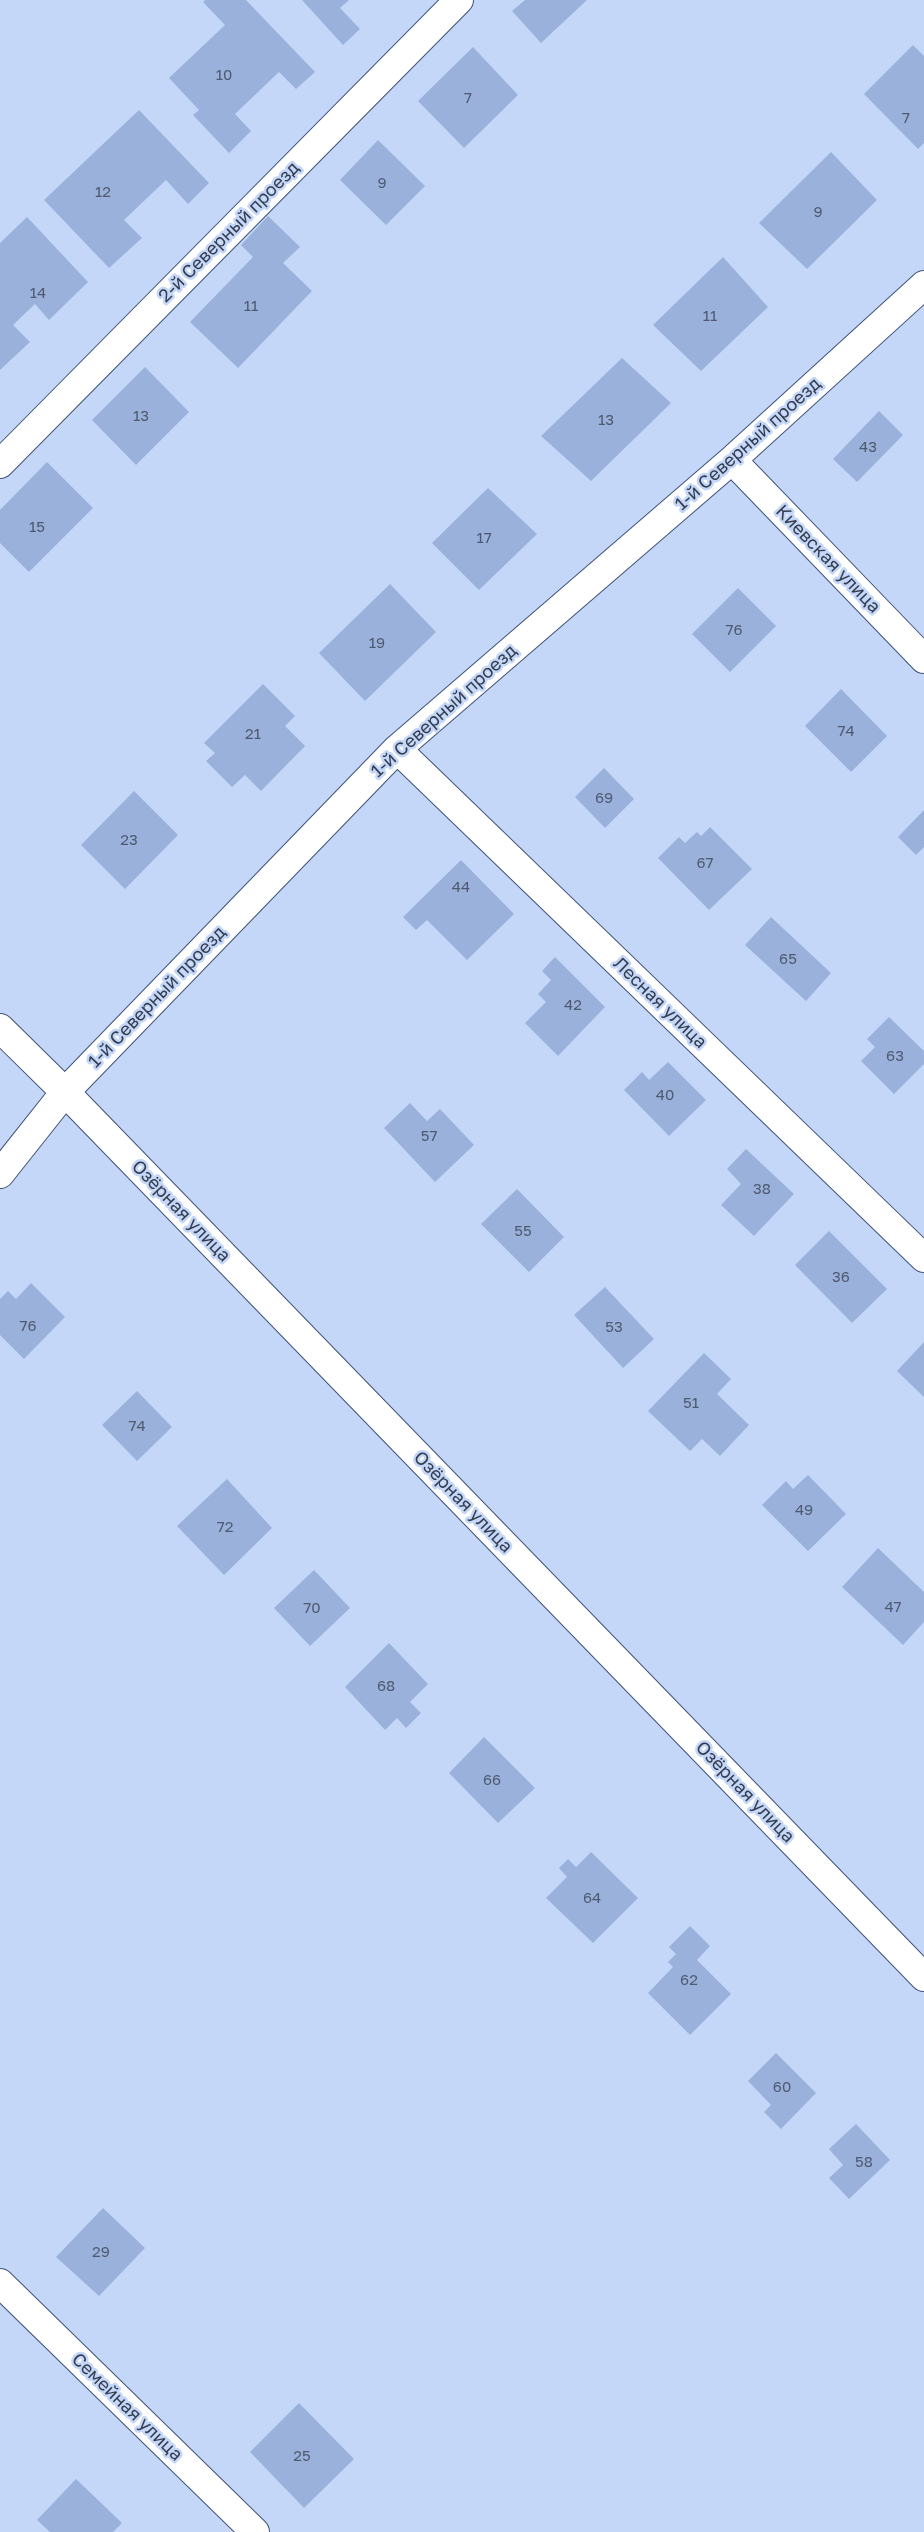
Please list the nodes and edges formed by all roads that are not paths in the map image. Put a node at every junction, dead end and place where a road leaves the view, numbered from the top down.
1 (458, 0) edge
2 (924, 285) edge
3 (732, 460) junction
4 (0, 464) edge
5 (924, 659) edge
6 (397, 748) junction
7 (0, 1028) edge
8 (65, 1092) junction
9 (0, 1174) edge
10 (924, 1258) edge
11 (924, 1977) edge
12 (0, 2283) edge
13 (255, 2532) edge

1 - 4 street, 2-й Северный проезд
2 - 3 street, 1-й Северный проезд
3 - 5 street, Киевская улица
3 - 6 street, 1-й Северный проезд
6 - 8 street, 1-й Северный проезд
6 - 10 street, Лесная улица
7 - 8 street, Озёрная улица
8 - 9 street, 1-й Северный проезд
8 - 11 street, Озёрная улица
12 - 13 street, Семейная улица

